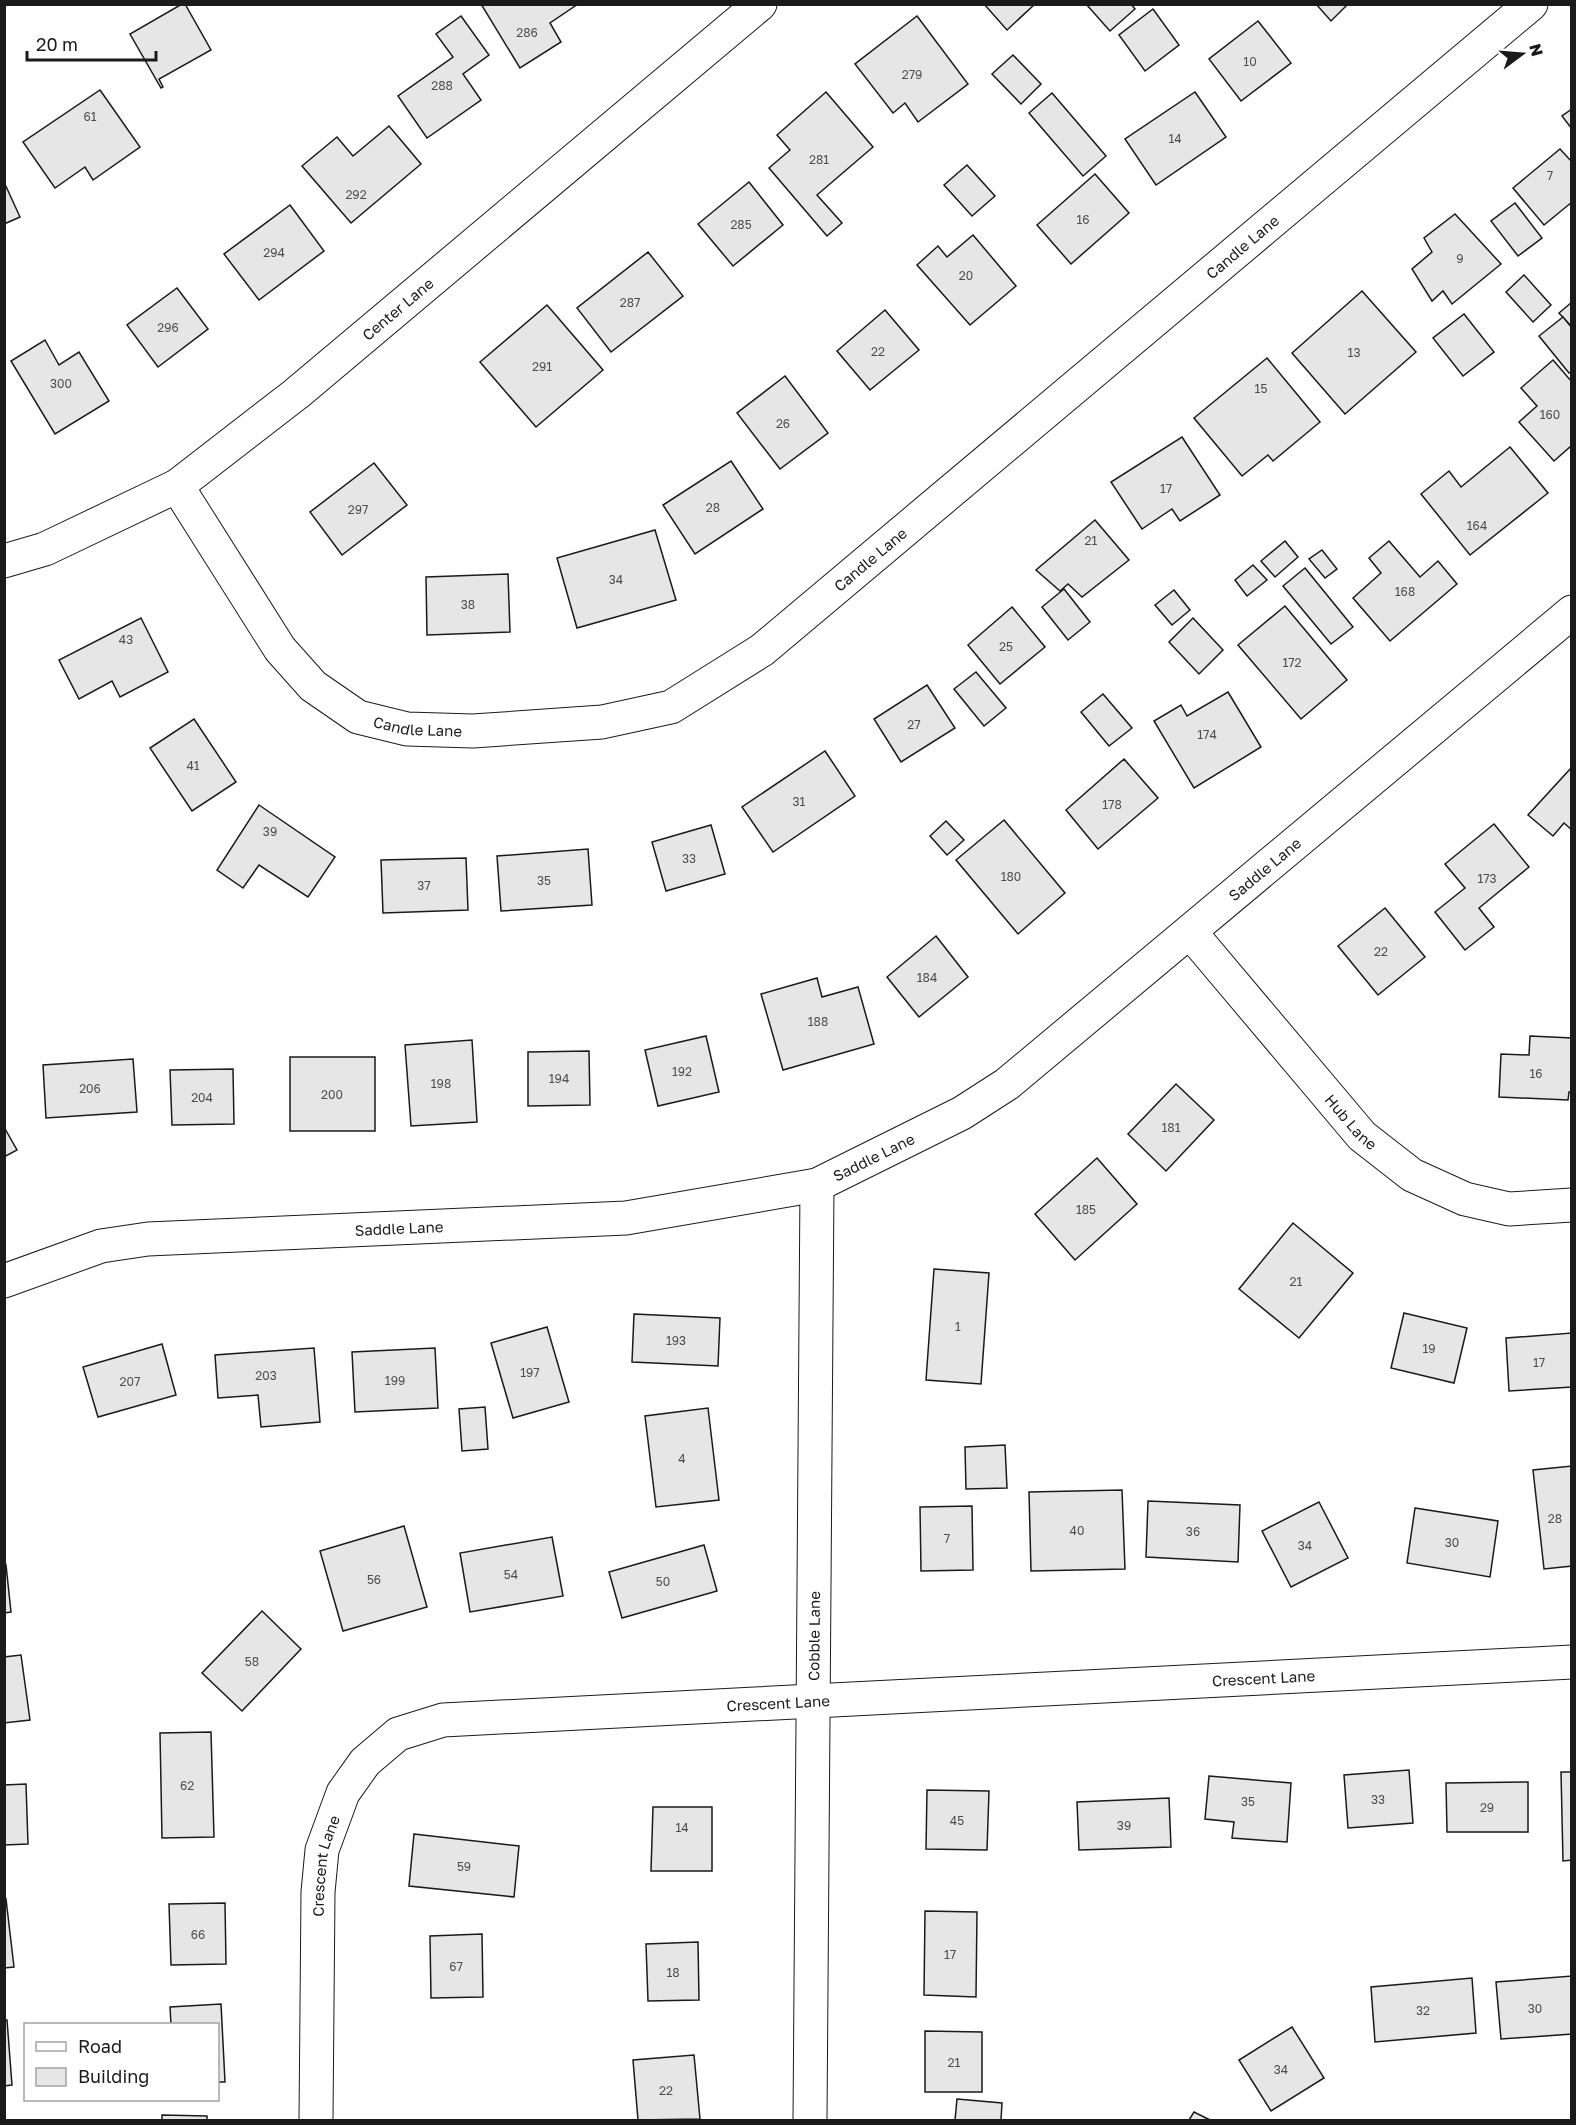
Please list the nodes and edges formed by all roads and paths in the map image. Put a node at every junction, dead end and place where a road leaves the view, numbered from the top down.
1 (760, 4) edge
2 (1531, 4) edge
3 (177, 486) junction
4 (4, 561) edge
5 (1572, 612) edge
6 (1190, 932) junction
7 (817, 1185) junction
8 (1572, 1205) edge
9 (4, 1281) edge
10 (1572, 1662) edge
11 (814, 1700) junction
12 (316, 2121) edge
13 (810, 2121) edge

1 - 3 street, Center Lane
2 - 3 street, Candle Lane
3 - 4 street, Center Lane
5 - 6 street, Saddle Lane
6 - 7 street, Saddle Lane
6 - 8 street, Hub Lane
7 - 9 street, Saddle Lane
7 - 11 street, Cobble Lane
10 - 11 street, Crescent Lane
11 - 12 street, Crescent Lane
11 - 13 street, Cobble Lane

